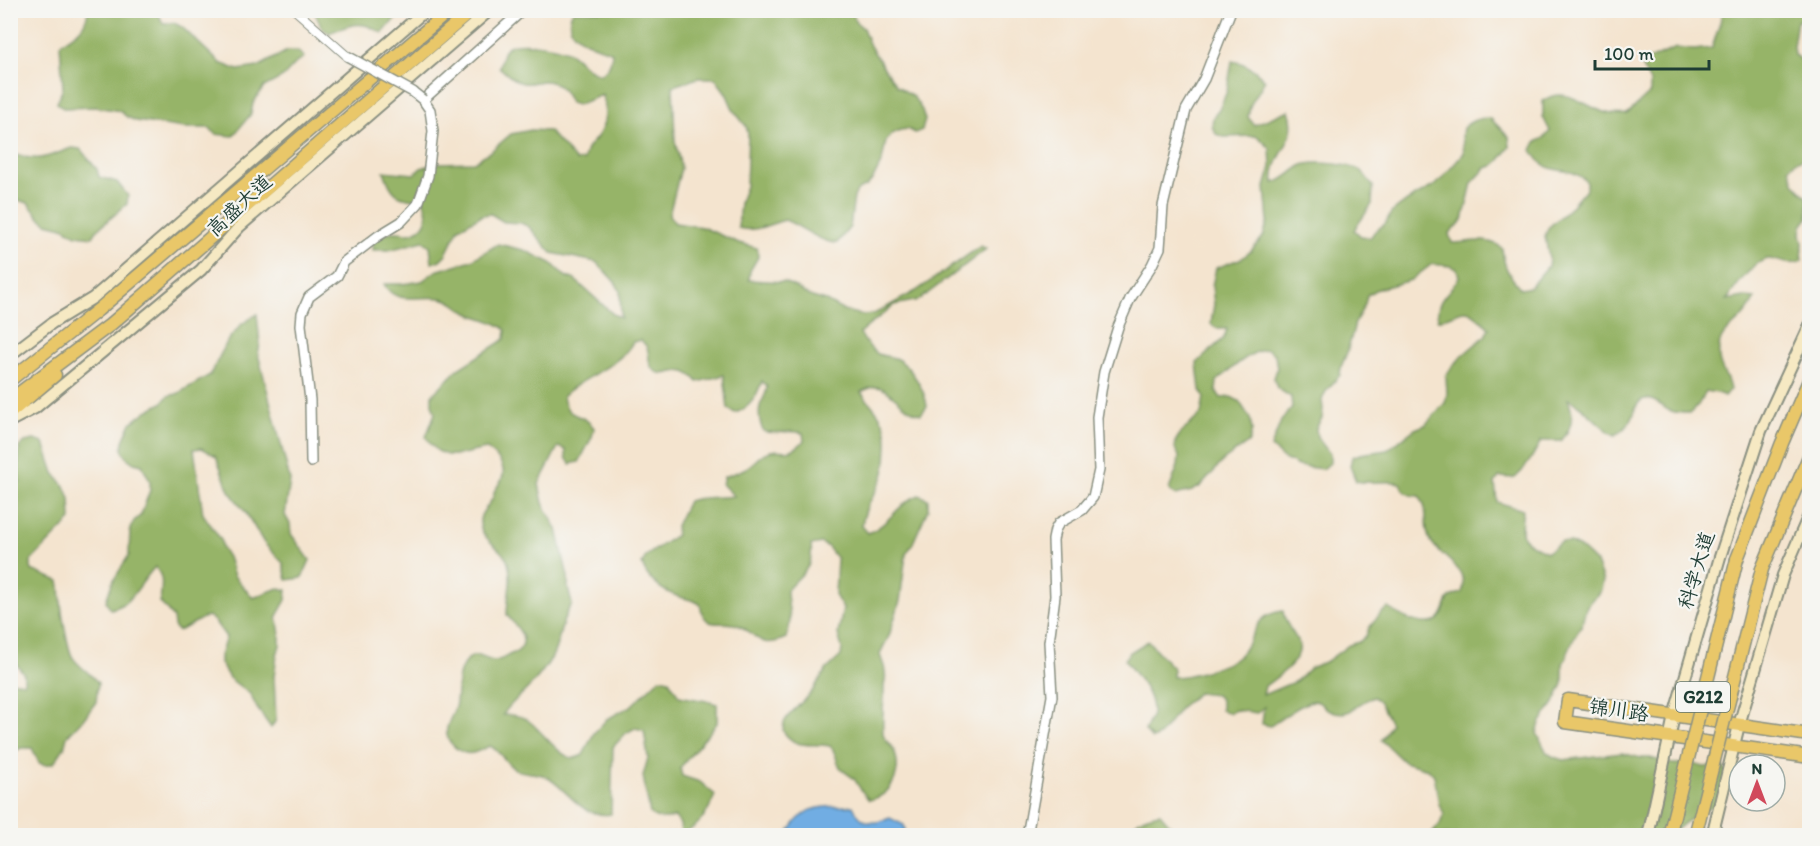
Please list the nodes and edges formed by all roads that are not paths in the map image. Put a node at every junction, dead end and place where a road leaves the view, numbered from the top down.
1 (295, 10) edge
2 (426, 10) edge
3 (450, 10) edge
4 (472, 10) edge
5 (490, 10) edge
6 (523, 10) edge
7 (1231, 10) edge
8 (347, 56) joint
9 (423, 100) junction
10 (98, 310) junction
11 (110, 325) junction
12 (1809, 325) edge
13 (10, 354) edge
14 (10, 369) edge
15 (1809, 378) edge
16 (10, 380) edge
17 (10, 400) edge
18 (10, 413) edge
19 (10, 421) edge
20 (1809, 455) edge
21 (311, 462) dead end
22 (1809, 513) edge
23 (1674, 716) junction
24 (1739, 725) junction
25 (1809, 735) edge
26 (1670, 737) junction
27 (1734, 746) junction
28 (1809, 757) edge
29 (1027, 836) edge
30 (1648, 836) edge
31 (1670, 836) edge
32 (1695, 836) edge
33 (1712, 836) edge

1 - 8 street
2 - 13 main road, 高盛大道
3 - 10 main road, 高盛大道
4 - 11 main road, 高盛大道
5 - 19 main road, 高盛大道
6 - 9 street
7 - 29 street
8 - 9 street, bridge
9 - 21 street
10 - 14 main road
10 - 16 main road, 高盛大道
11 - 17 main road, 高盛大道
11 - 18 main road
12 - 23 main road, 科学大道
15 - 31 main road, 科学大道 / G212, bridge
20 - 32 main road, G212, bridge
22 - 24 main road
23 - 24 main road, 锦川路
23 - 26 main road, 科学大道
23 - 26 main road, 锦川路
24 - 25 main road, 锦川路
24 - 27 main road
26 - 27 main road, 锦川路
26 - 30 main road, 科学大道
27 - 28 main road, 锦川路
27 - 33 main road

